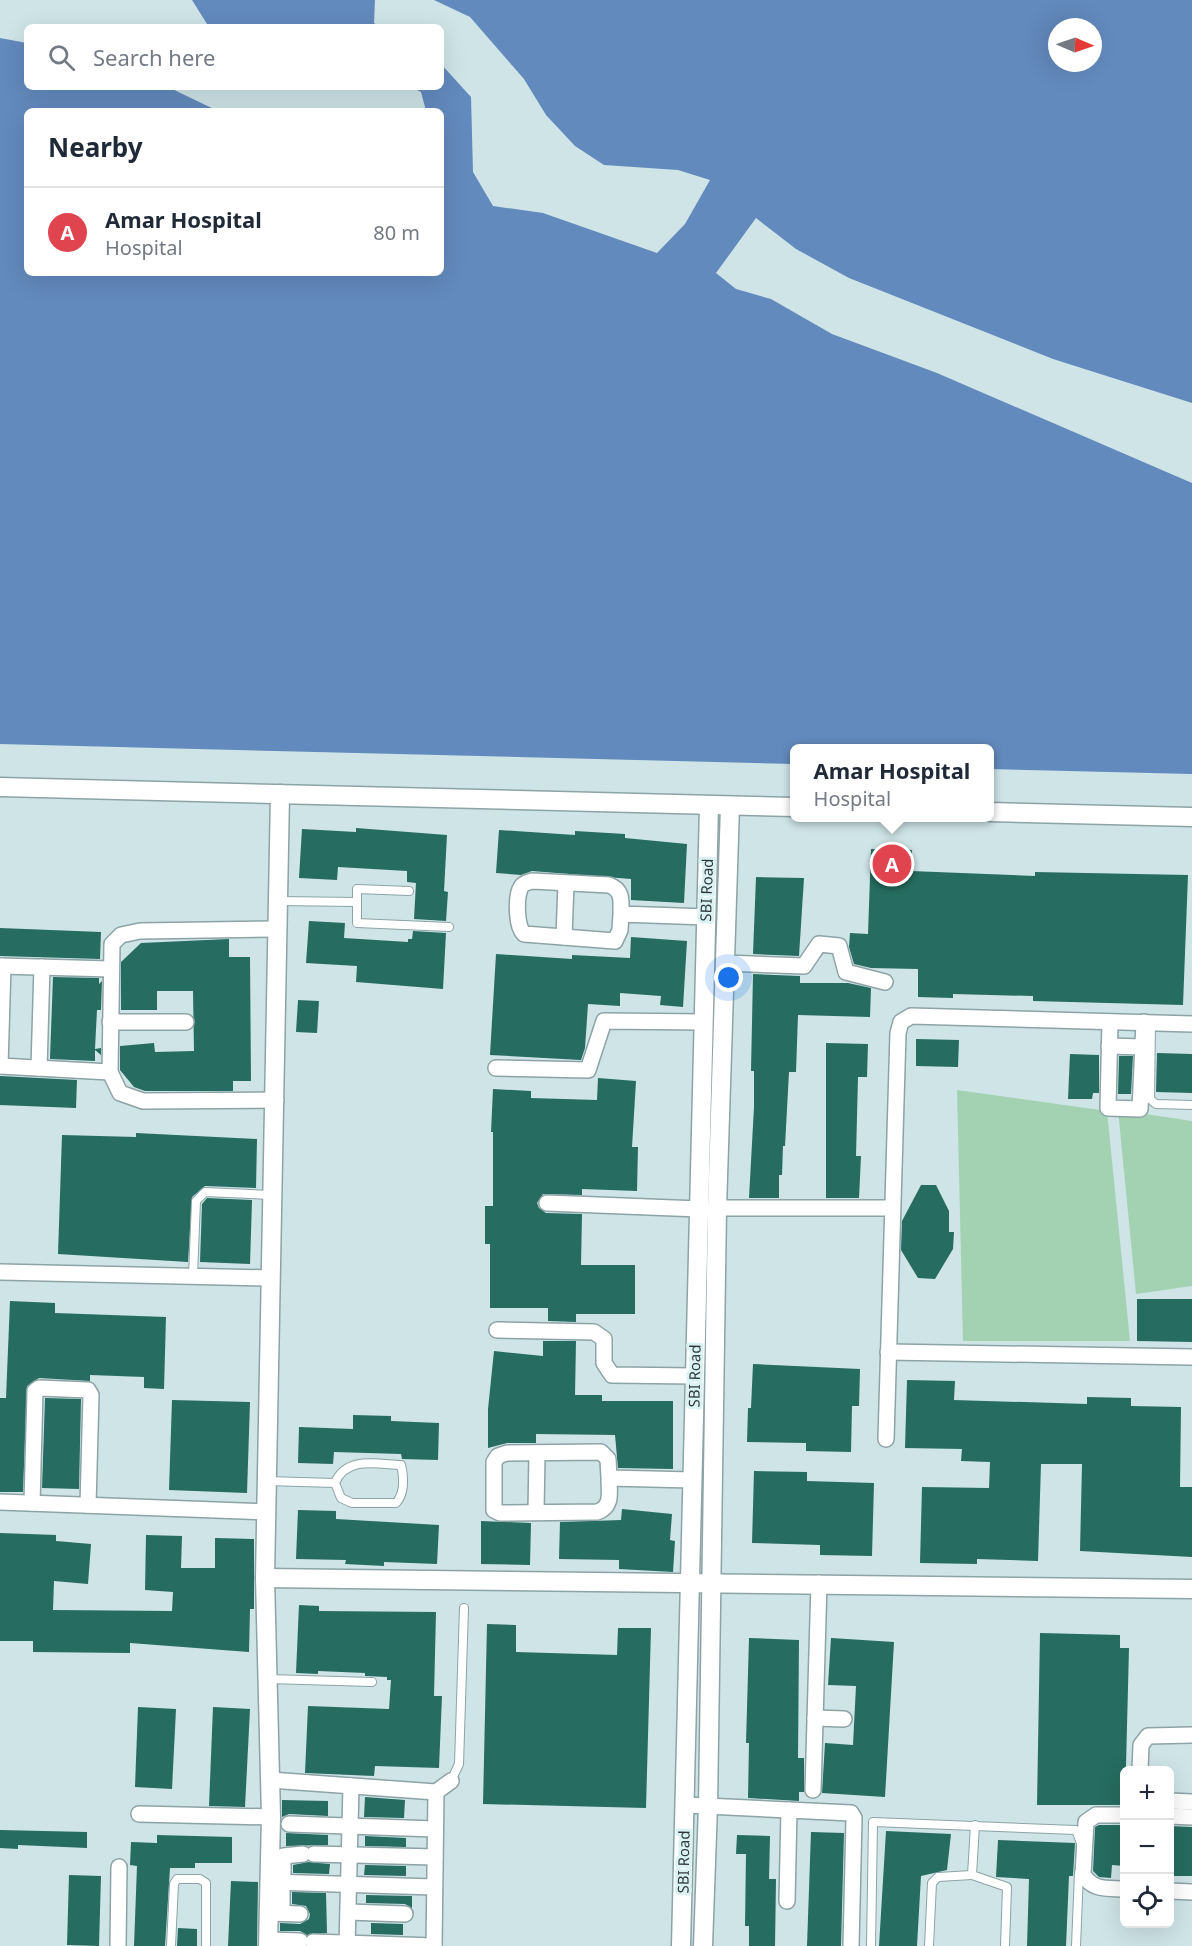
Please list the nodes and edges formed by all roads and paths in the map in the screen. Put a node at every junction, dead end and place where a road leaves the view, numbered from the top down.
1 (0, 787) edge
2 (280, 794) junction
3 (709, 806) junction
4 (730, 806) junction
5 (790, 807) edge
6 (994, 812) edge
7 (1192, 817) edge
8 (566, 883) junction
9 (409, 891) dead end
10 (278, 901) junction
11 (357, 903) junction
12 (621, 914) junction
13 (706, 917) junction
14 (449, 927) dead end
15 (279, 929) junction
16 (564, 937) junction
17 (726, 963) junction
18 (2, 966) edge
19 (42, 967) junction
20 (111, 969) junction
21 (885, 982) dead end
22 (110, 1022) junction
23 (186, 1022) dead end
24 (704, 1022) junction
25 (1110, 1022) junction
26 (1148, 1023) junction
27 (1192, 1024) edge
28 (1109, 1046) junction
29 (1143, 1047) junction
30 (0, 1066) edge
31 (39, 1068) junction
32 (496, 1068) dead end
33 (110, 1072) junction
34 (276, 1100) junction
35 (1192, 1105) edge
36 (272, 1195) junction
37 (547, 1203) dead end
38 (708, 1208) junction
39 (892, 1208) junction
40 (0, 1272) edge
41 (193, 1276) junction
42 (271, 1278) junction
43 (497, 1330) dead end
44 (888, 1352) junction
45 (1192, 1358) edge
46 (695, 1376) junction
47 (886, 1439) dead end
48 (537, 1453) junction
49 (609, 1478) junction
50 (692, 1480) junction
51 (267, 1481) junction
52 (334, 1484) junction
53 (0, 1502) edge
54 (32, 1503) junction
55 (88, 1505) junction
56 (267, 1512) junction
57 (536, 1512) junction
58 (266, 1578) junction
59 (690, 1582) junction
60 (712, 1583) junction
61 (819, 1584) junction
62 (1192, 1589) edge
63 (464, 1608) dead end
64 (268, 1679) junction
65 (372, 1682) dead end
66 (815, 1718) junction
67 (844, 1719) dead end
68 (1192, 1735) edge
69 (1140, 1766) edge
70 (270, 1780) junction
71 (451, 1781) joint
72 (351, 1786) junction
73 (813, 1790) dead end
74 (436, 1792) junction
75 (1174, 1801) edge
76 (1192, 1802) edge
77 (685, 1805) junction
78 (708, 1806) junction
79 (789, 1810) junction
80 (140, 1814) dead end
81 (1120, 1815) edge
82 (1174, 1816) edge
83 (1192, 1816) edge
84 (271, 1817) junction
85 (289, 1824) dead end
86 (975, 1826) junction
87 (350, 1827) junction
88 (435, 1829) junction
89 (349, 1855) junction
90 (435, 1857) junction
91 (119, 1867) dead end
92 (972, 1875) junction
93 (279, 1885) junction
94 (348, 1885) junction
95 (434, 1887) junction
96 (1120, 1889) edge
97 (1174, 1891) edge
98 (1192, 1892) edge
99 (787, 1901) dead end
100 (348, 1912) junction
101 (300, 1914) dead end
102 (405, 1914) dead end
103 (278, 1916) junction
104 (273, 1942) edge
105 (347, 1944) edge
106 (118, 1946) edge
107 (171, 1946) edge
108 (206, 1946) edge
109 (434, 1946) edge
110 (681, 1946) edge
111 (703, 1946) edge
112 (851, 1946) edge
113 (871, 1946) edge
114 (929, 1946) edge
115 (1005, 1946) edge
116 (1076, 1946) edge

1 - 2 street
2 - 3 street
2 - 10 street
3 - 4 street
3 - 13 street, SBI Road
4 - 5 street
4 - 17 street, SBI Road
6 - 7 street
8 - 12 street
8 - 16 street
8 - 16 street
9 - 11 lane
10 - 11 lane
10 - 15 street
11 - 14 lane
12 - 13 street
12 - 16 street
13 - 24 street, SBI Road
15 - 20 street
15 - 34 street
17 - 21 street
17 - 38 street, SBI Road
18 - 19 street
18 - 30 street
19 - 20 street
19 - 31 street
20 - 22 street
22 - 23 street
22 - 33 street
24 - 32 street
24 - 38 street, SBI Road
25 - 26 street
25 - 28 street
25 - 39 street
26 - 27 street
26 - 29 street
26 - 35 lane
28 - 29 street
28 - 29 street
30 - 31 street
31 - 33 street
33 - 34 street
34 - 36 street
36 - 41 lane
36 - 42 street
37 - 38 street
38 - 39 street
38 - 46 street, SBI Road
38 - 60 street, SBI Road
39 - 44 street
40 - 41 street
41 - 42 street
42 - 51 street
43 - 46 street
44 - 45 street
44 - 47 street
46 - 50 street, SBI Road
48 - 49 street
48 - 57 street
48 - 57 street
49 - 50 street
49 - 57 street
50 - 59 street, SBI Road
51 - 52 lane
51 - 56 street
52 - 52 lane
53 - 54 street
54 - 55 street
54 - 55 street
55 - 56 street
56 - 58 street
58 - 59 street
58 - 64 street
59 - 60 street
59 - 77 street, SBI Road
60 - 61 street
60 - 78 street, SBI Road
61 - 62 street
61 - 66 street
63 - 71 lane
64 - 65 lane
64 - 70 street
66 - 67 street
66 - 73 street
68 - 69 street
70 - 72 street
70 - 84 street
71 - 74 street
72 - 74 street
72 - 87 street
74 - 88 street
75 - 76 street
77 - 78 street
77 - 110 street, SBI Road
78 - 79 street
78 - 111 street, SBI Road
79 - 99 street
79 - 112 street
80 - 84 street
81 - 96 street
82 - 83 street
84 - 93 street
85 - 87 street
86 - 92 lane
86 - 113 lane
86 - 116 lane
87 - 88 street
87 - 89 street
88 - 90 street
89 - 90 street
89 - 93 street
89 - 94 street
90 - 95 street
91 - 106 street
92 - 114 lane
92 - 115 lane
93 - 94 street
93 - 103 street
94 - 95 street
94 - 100 street
95 - 109 street
97 - 98 street
100 - 102 street
100 - 105 street
101 - 103 street
103 - 104 street
104 - 105 street
105 - 109 street
107 - 108 lane

